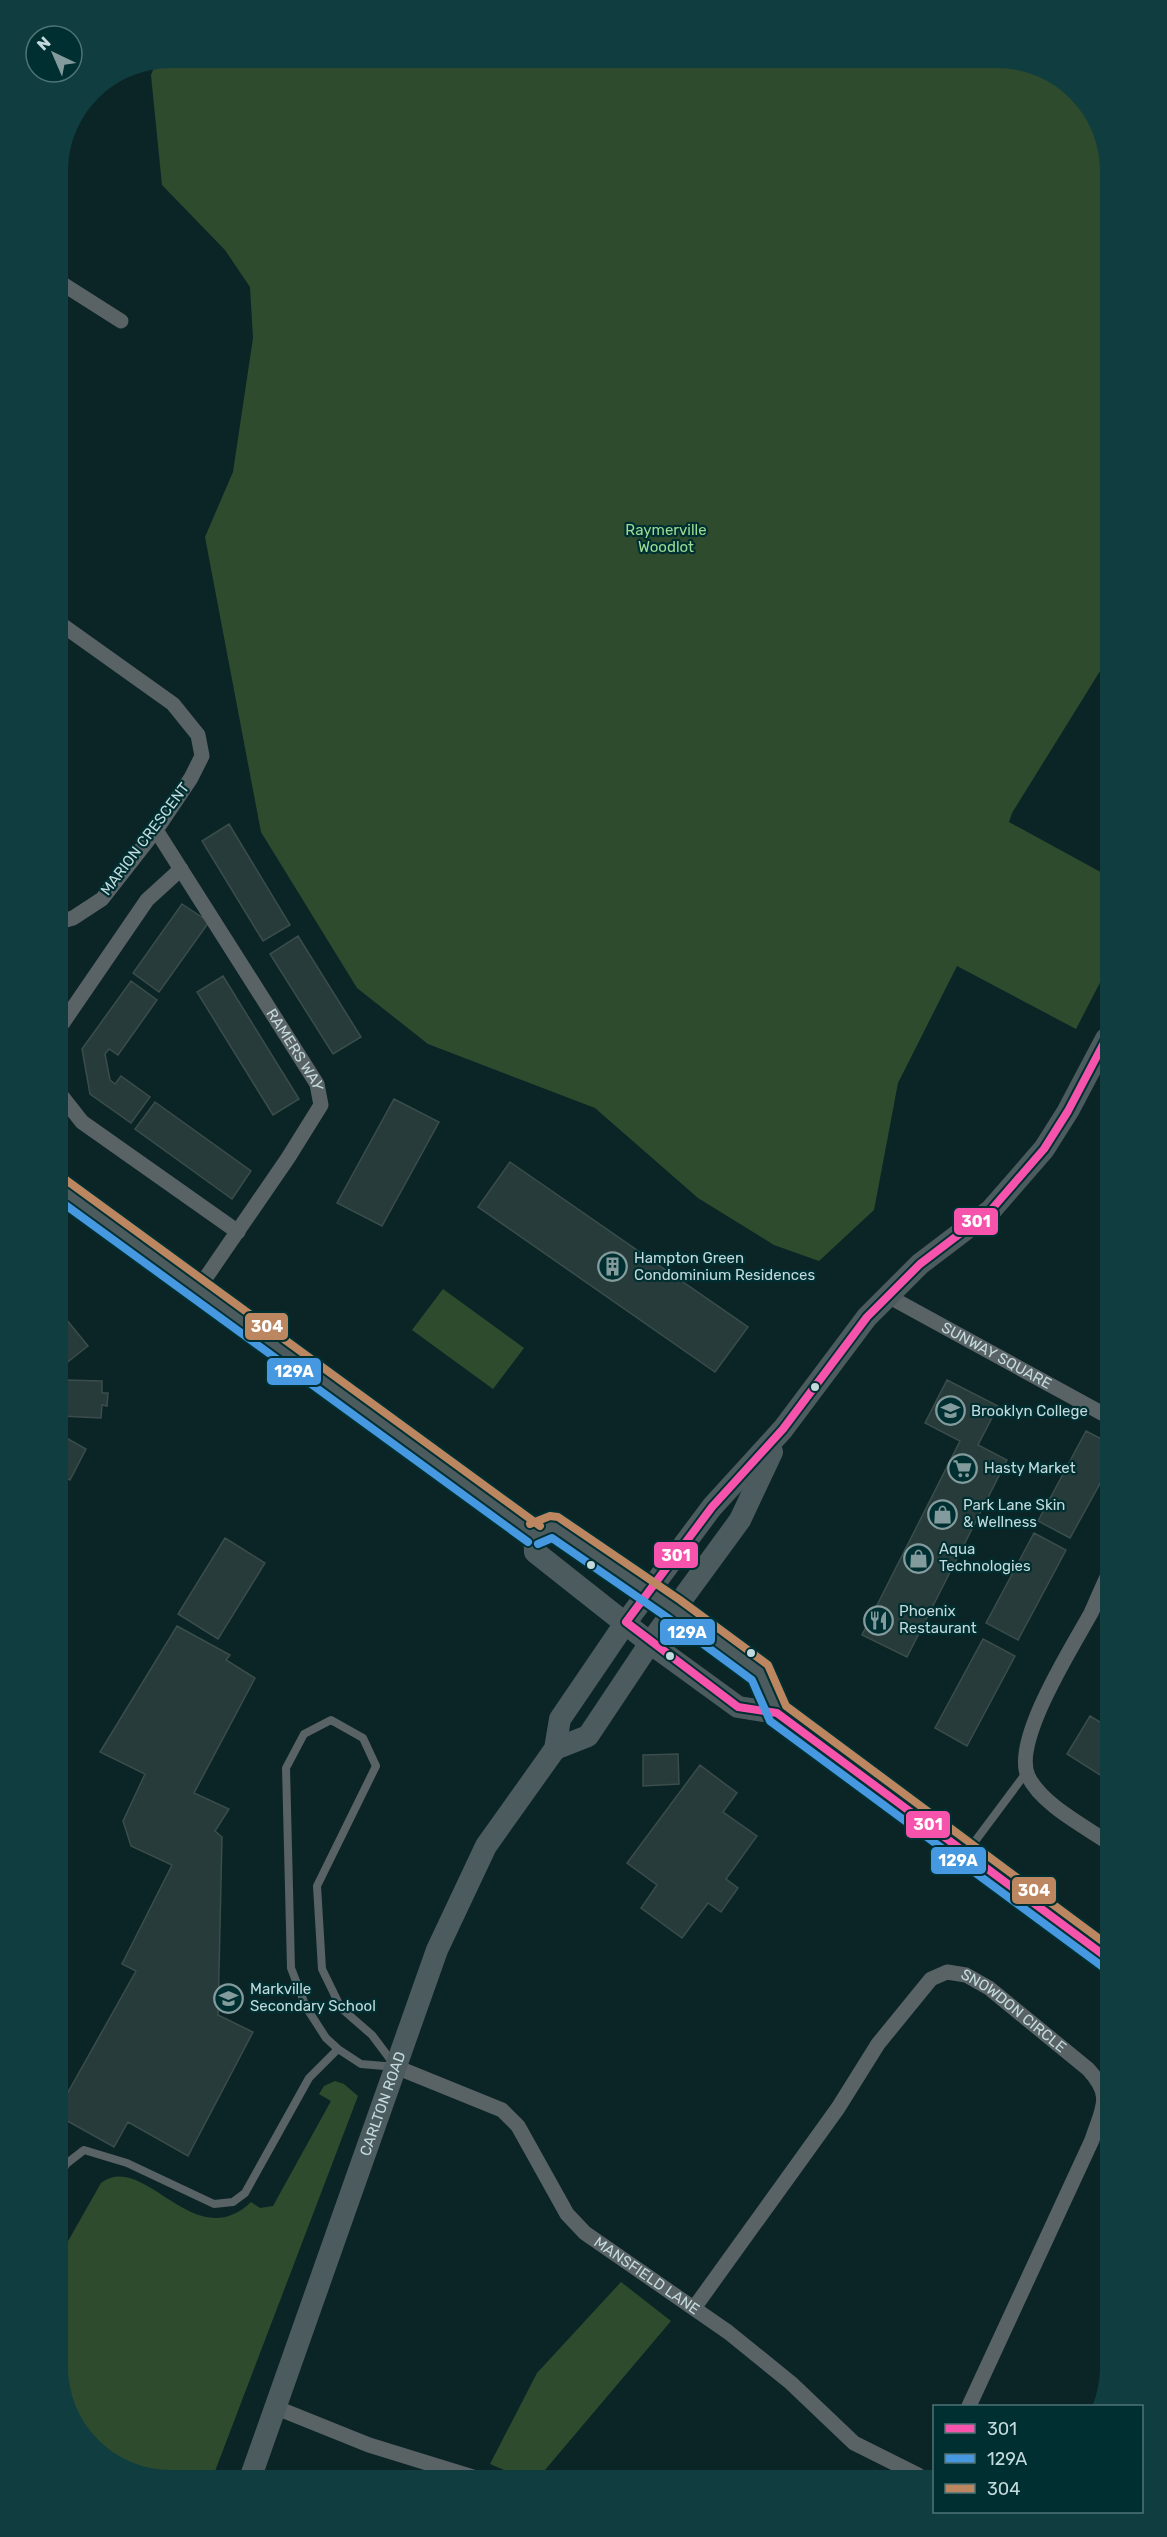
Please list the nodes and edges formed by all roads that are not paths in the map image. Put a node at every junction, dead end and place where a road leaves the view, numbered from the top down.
1 (68, 287) edge
2 (121, 321) dead end
3 (68, 629) edge
4 (156, 830) junction
5 (181, 869) junction
6 (68, 919) edge
7 (68, 1015) edge
8 (1100, 1050) edge
9 (68, 1104) edge
10 (68, 1194) edge
11 (238, 1232) junction
12 (198, 1289) junction
13 (886, 1295) junction
14 (1100, 1412) edge
15 (783, 1429) junction
16 (534, 1534) junction
17 (649, 1592) junction
18 (1100, 1593) edge
19 (674, 1609) junction
20 (626, 1622) junction
21 (650, 1643) junction
22 (777, 1713) junction
23 (555, 1749) junction
24 (1026, 1773) junction
25 (1100, 1838) edge
26 (966, 1853) junction
27 (1100, 1952) edge
28 (338, 2049) junction
29 (396, 2067) junction
30 (1100, 2081) edge
31 (1100, 2115) edge
32 (68, 2162) edge
33 (694, 2308) junction
34 (969, 2405) edge
35 (277, 2408) junction
36 (254, 2469) edge
37 (448, 2469) edge
38 (908, 2470) edge

1 - 2 street
3 - 4 street, MARION CRESCENT
4 - 5 street, RAMERS WAY
4 - 6 street, MARION CRESCENT
5 - 7 street
5 - 11 street, RAMERS WAY
8 - 13 street
9 - 11 street
10 - 12 street
11 - 12 street, RAMERS WAY
12 - 16 street
13 - 14 street, SUNWAY SQUARE
13 - 15 street
15 - 17 street, CARLTON ROAD
15 - 19 street
16 - 17 street
16 - 20 street
17 - 19 street
17 - 20 street, CARLTON ROAD
18 - 24 street
19 - 21 street
19 - 22 street
20 - 21 street
20 - 23 street, CARLTON ROAD
21 - 22 street
21 - 23 street
22 - 26 street
23 - 29 street, CARLTON ROAD
24 - 25 street
24 - 26 lane
26 - 27 street
28 - 29 lane
28 - 29 lane
28 - 32 lane
29 - 33 street, MANSFIELD LANE
29 - 35 street, CARLTON ROAD
30 - 33 street, SNOWDON CIRCLE
31 - 34 street, SNOWDON CIRCLE
33 - 38 street, MANSFIELD LANE
35 - 36 street, CARLTON ROAD
35 - 37 street

